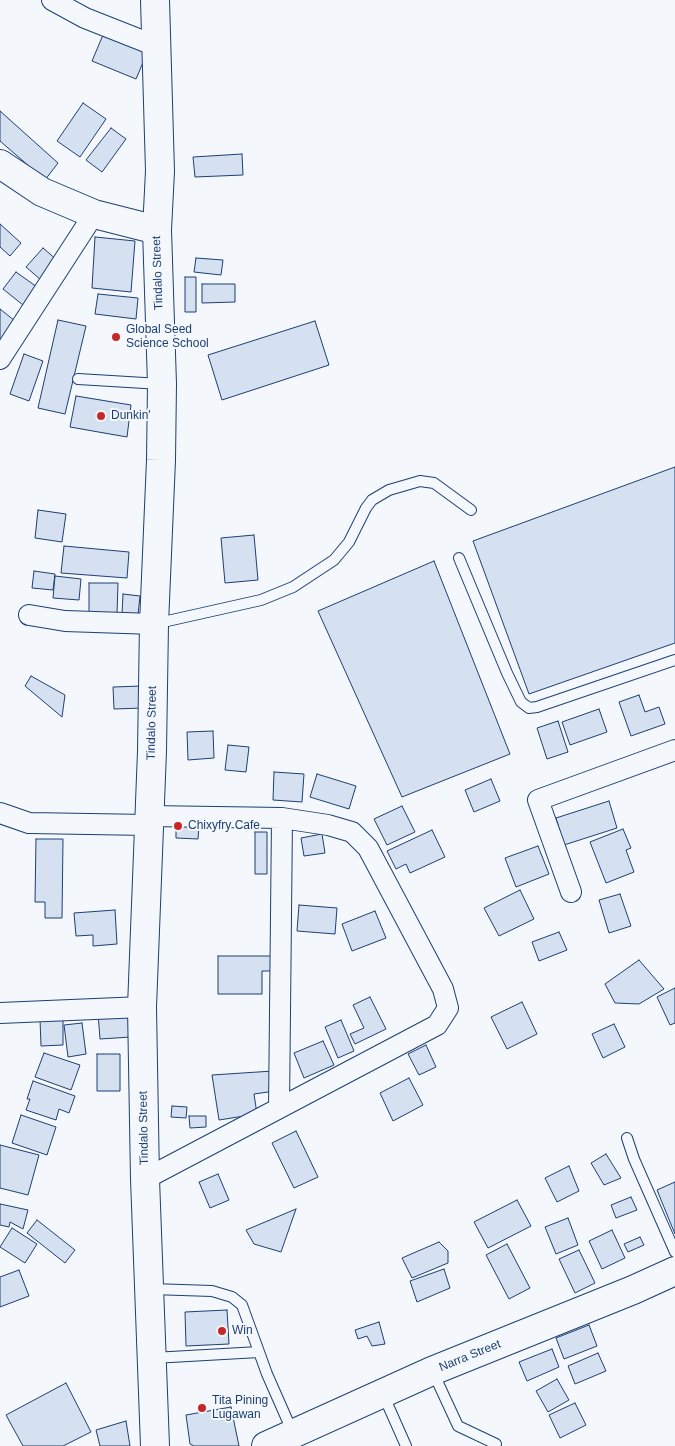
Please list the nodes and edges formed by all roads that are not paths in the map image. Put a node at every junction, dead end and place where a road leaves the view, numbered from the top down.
1 (52, 0) edge
2 (155, 0) edge
3 (156, 46) junction
4 (0, 164) edge
5 (94, 214) junction
6 (157, 230) junction
7 (0, 358) edge
8 (78, 379) dead end
9 (162, 384) junction
10 (471, 510) dead end
11 (459, 558) dead end
12 (29, 615) dead end
13 (154, 624) junction
14 (675, 660) edge
15 (674, 753) edge
16 (0, 813) edge
17 (282, 818) junction
18 (149, 820) junction
19 (571, 892) dead end
20 (142, 1007) junction
21 (0, 1013) edge
22 (279, 1108) junction
23 (627, 1138) dead end
24 (145, 1179) junction
25 (675, 1252) edge
26 (675, 1271) edge
27 (150, 1289) junction
28 (259, 1352) junction
29 (152, 1358) junction
30 (432, 1371) junction
31 (382, 1393) junction
32 (293, 1434) junction
33 (496, 1444) dead end
34 (155, 1446) edge
35 (266, 1446) edge
36 (406, 1446) edge

1 - 3 street
2 - 3 main road, Tindalo Street
3 - 6 main road, Tindalo Street
4 - 5 main road
5 - 6 main road
5 - 7 street
6 - 9 main road, Tindalo Street
8 - 9 lane
9 - 13 main road, Tindalo Street
10 - 13 lane
11 - 14 lane
12 - 13 street
13 - 18 main road, Tindalo Street
15 - 19 street
16 - 18 street
17 - 18 street
17 - 22 street
17 - 22 street
18 - 20 main road, Tindalo Street
20 - 21 street
20 - 24 main road, Tindalo Street
22 - 24 street
23 - 25 lane
24 - 27 main road, Tindalo Street
26 - 30 main road, Narra Street
27 - 28 lane
27 - 29 main road, Tindalo Street
28 - 29 lane
28 - 32 lane
29 - 34 main road, Tindalo Street
30 - 31 main road, Narra Street
30 - 33 lane
31 - 32 main road, Narra Street
31 - 36 lane
32 - 35 main road, Narra Street

